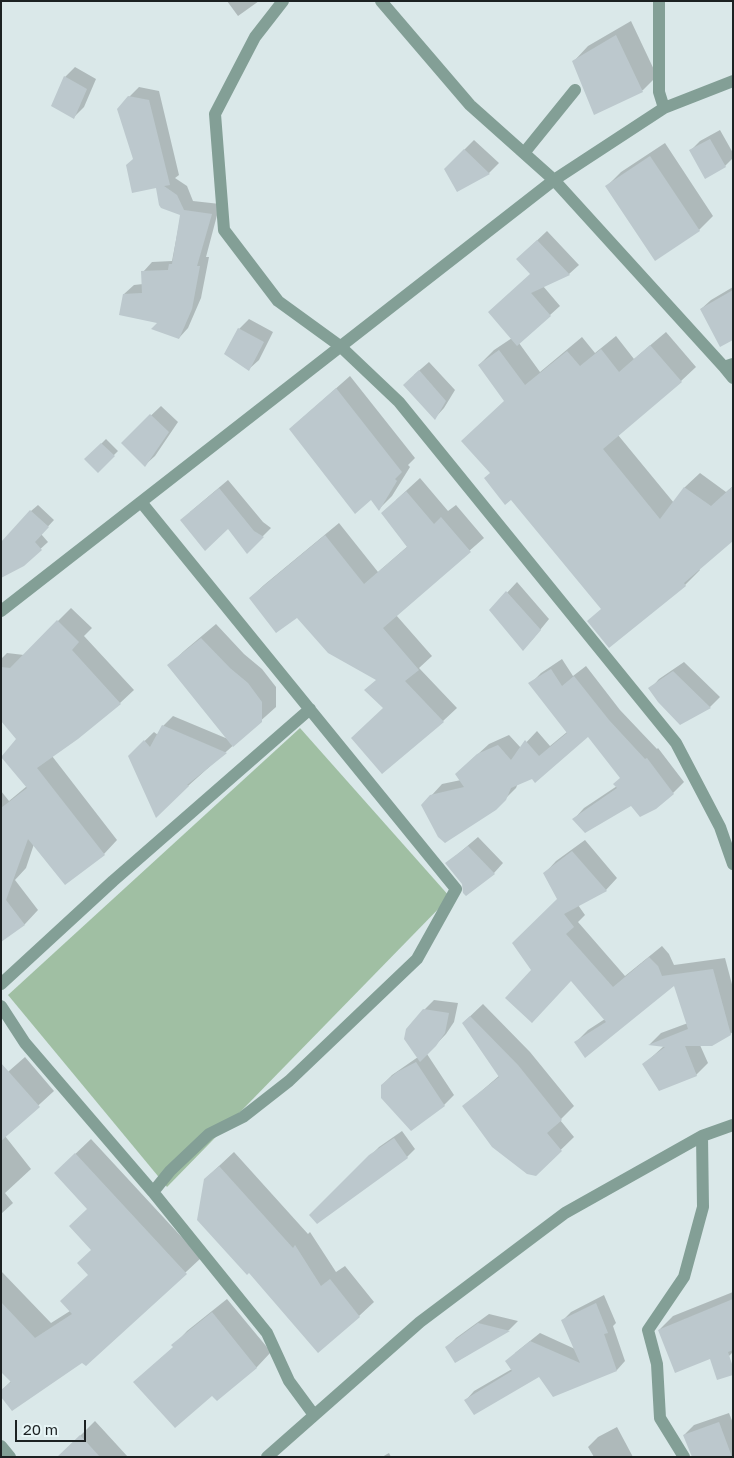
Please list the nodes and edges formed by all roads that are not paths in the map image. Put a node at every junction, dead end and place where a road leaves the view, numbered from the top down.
1 (284, 1) edge
2 (381, 1) edge
3 (659, 1) edge
4 (733, 81) edge
5 (574, 90) dead end
6 (664, 108) junction
7 (524, 153) junction
8 (554, 180) junction
9 (340, 346) junction
10 (728, 365) edge
11 (733, 378) edge
12 (141, 502) junction
13 (1, 611) edge
14 (310, 709) junction
15 (733, 864) edge
16 (1, 984) edge
17 (1, 1006) edge
18 (733, 1125) edge
19 (702, 1136) junction
20 (153, 1192) junction
21 (314, 1415) junction
22 (1, 1446) edge
23 (269, 1456) edge
24 (10, 1457) edge
25 (684, 1457) edge

1 - 9 street
2 - 7 street
3 - 6 street
4 - 6 street
5 - 7 street
6 - 8 street
7 - 8 street
8 - 9 street
8 - 10 street
9 - 12 street
9 - 15 street
10 - 11 street
12 - 13 street
12 - 14 street
14 - 16 street
14 - 20 street
17 - 20 street
18 - 19 street
19 - 21 street
19 - 25 street
20 - 21 street
21 - 23 street
22 - 24 street

